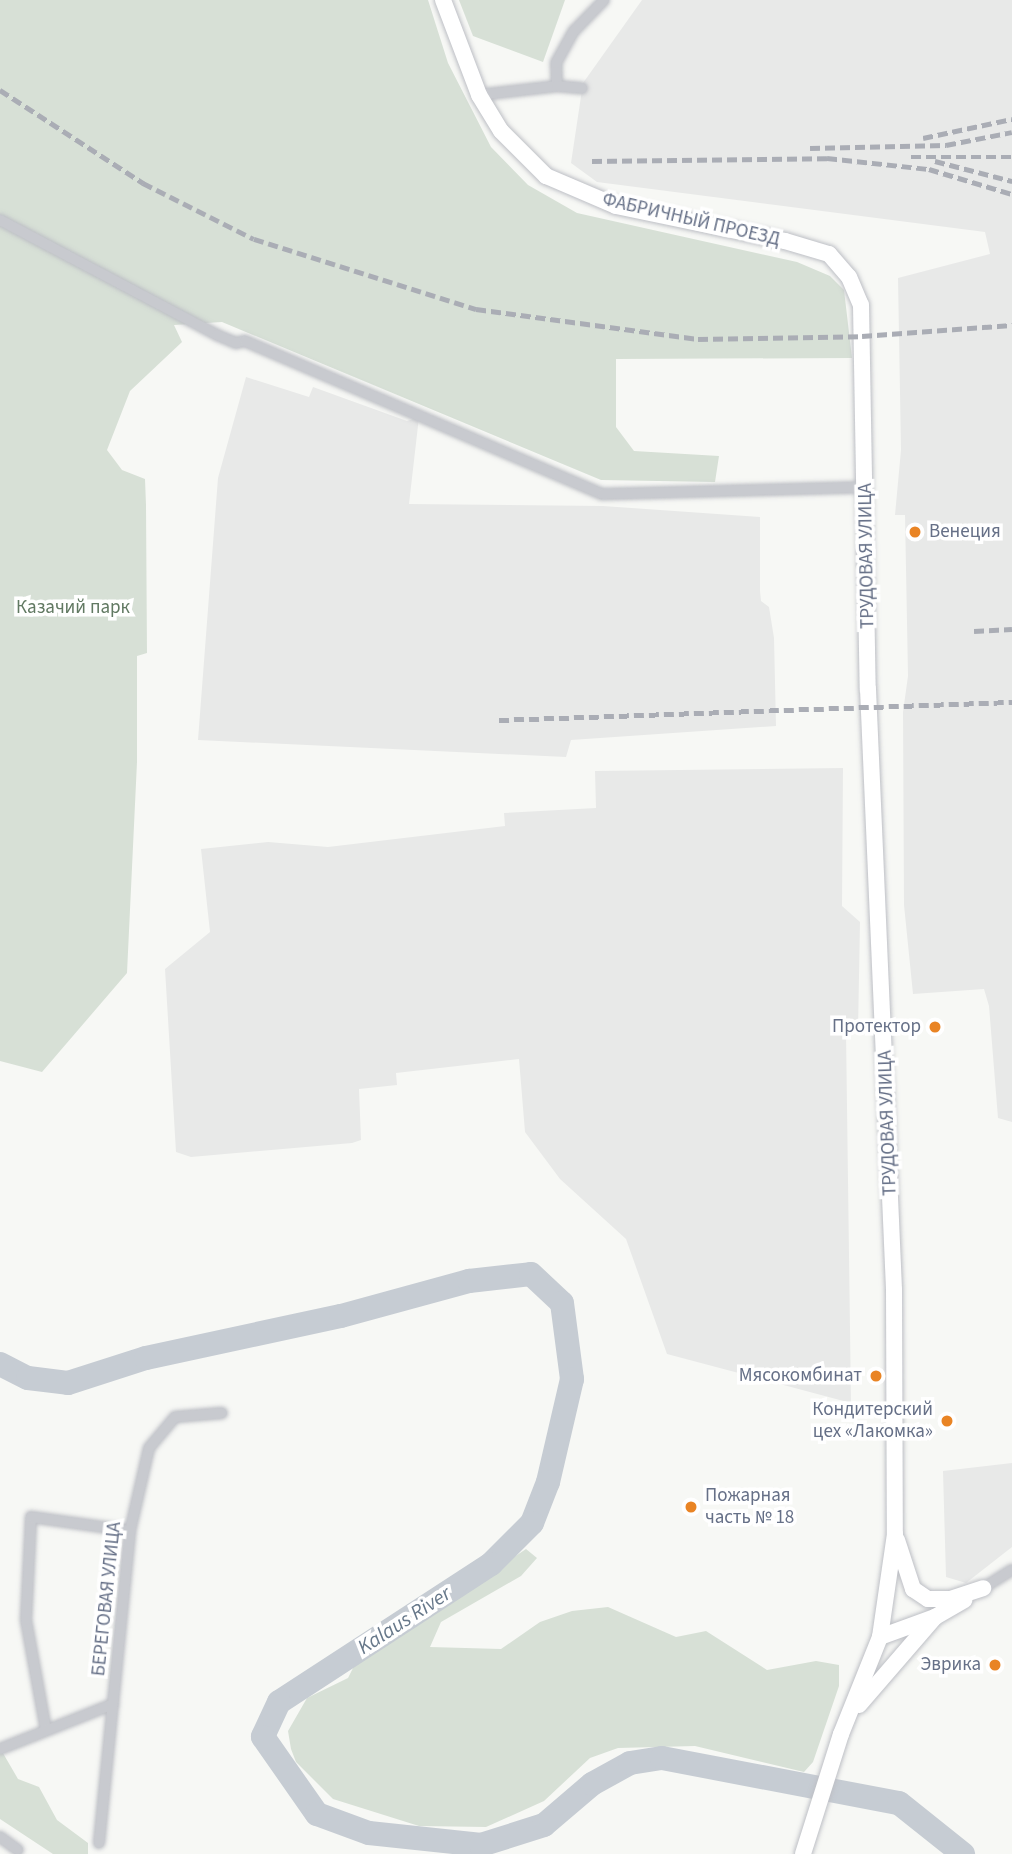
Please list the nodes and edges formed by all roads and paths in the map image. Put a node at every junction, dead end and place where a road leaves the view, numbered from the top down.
1 (443, 0) edge
2 (604, 0) edge
3 (556, 86) junction
4 (582, 88) dead end
5 (479, 95) junction
6 (0, 220) edge
7 (862, 335) joint
8 (866, 486) junction
9 (222, 1413) dead end
10 (130, 1531) junction
11 (895, 1534) junction
12 (1012, 1570) edge
13 (983, 1588) junction
14 (935, 1617) junction
15 (880, 1637) junction
16 (113, 1704) junction
17 (46, 1730) junction
18 (841, 1734) junction
19 (0, 1749) edge
20 (0, 1837) edge
21 (99, 1843) dead end
22 (18, 1850) dead end
23 (803, 1854) edge

1 - 5 main road, ФАБРИЧНЫЙ ПРОЕЗД
2 - 3 street
3 - 4 street
3 - 5 street
5 - 7 main road, ФАБРИЧНЫЙ ПРОЕЗД
6 - 8 street
7 - 8 main road, ТРУДОВАЯ УЛИЦА
8 - 11 main road, ТРУДОВАЯ УЛИЦА
9 - 10 street, БЕРЕГОВАЯ УЛИЦА
10 - 16 street, БЕРЕГОВАЯ УЛИЦА
10 - 17 street
11 - 13 main road
11 - 15 main road, ТРУДОВАЯ УЛИЦА
12 - 13 street
13 - 14 main road
14 - 15 main road
14 - 18 main road
15 - 18 main road, ТРУДОВАЯ УЛИЦА
16 - 17 street
16 - 21 street, БЕРЕГОВАЯ УЛИЦА
17 - 19 street
18 - 23 main road
20 - 22 street

